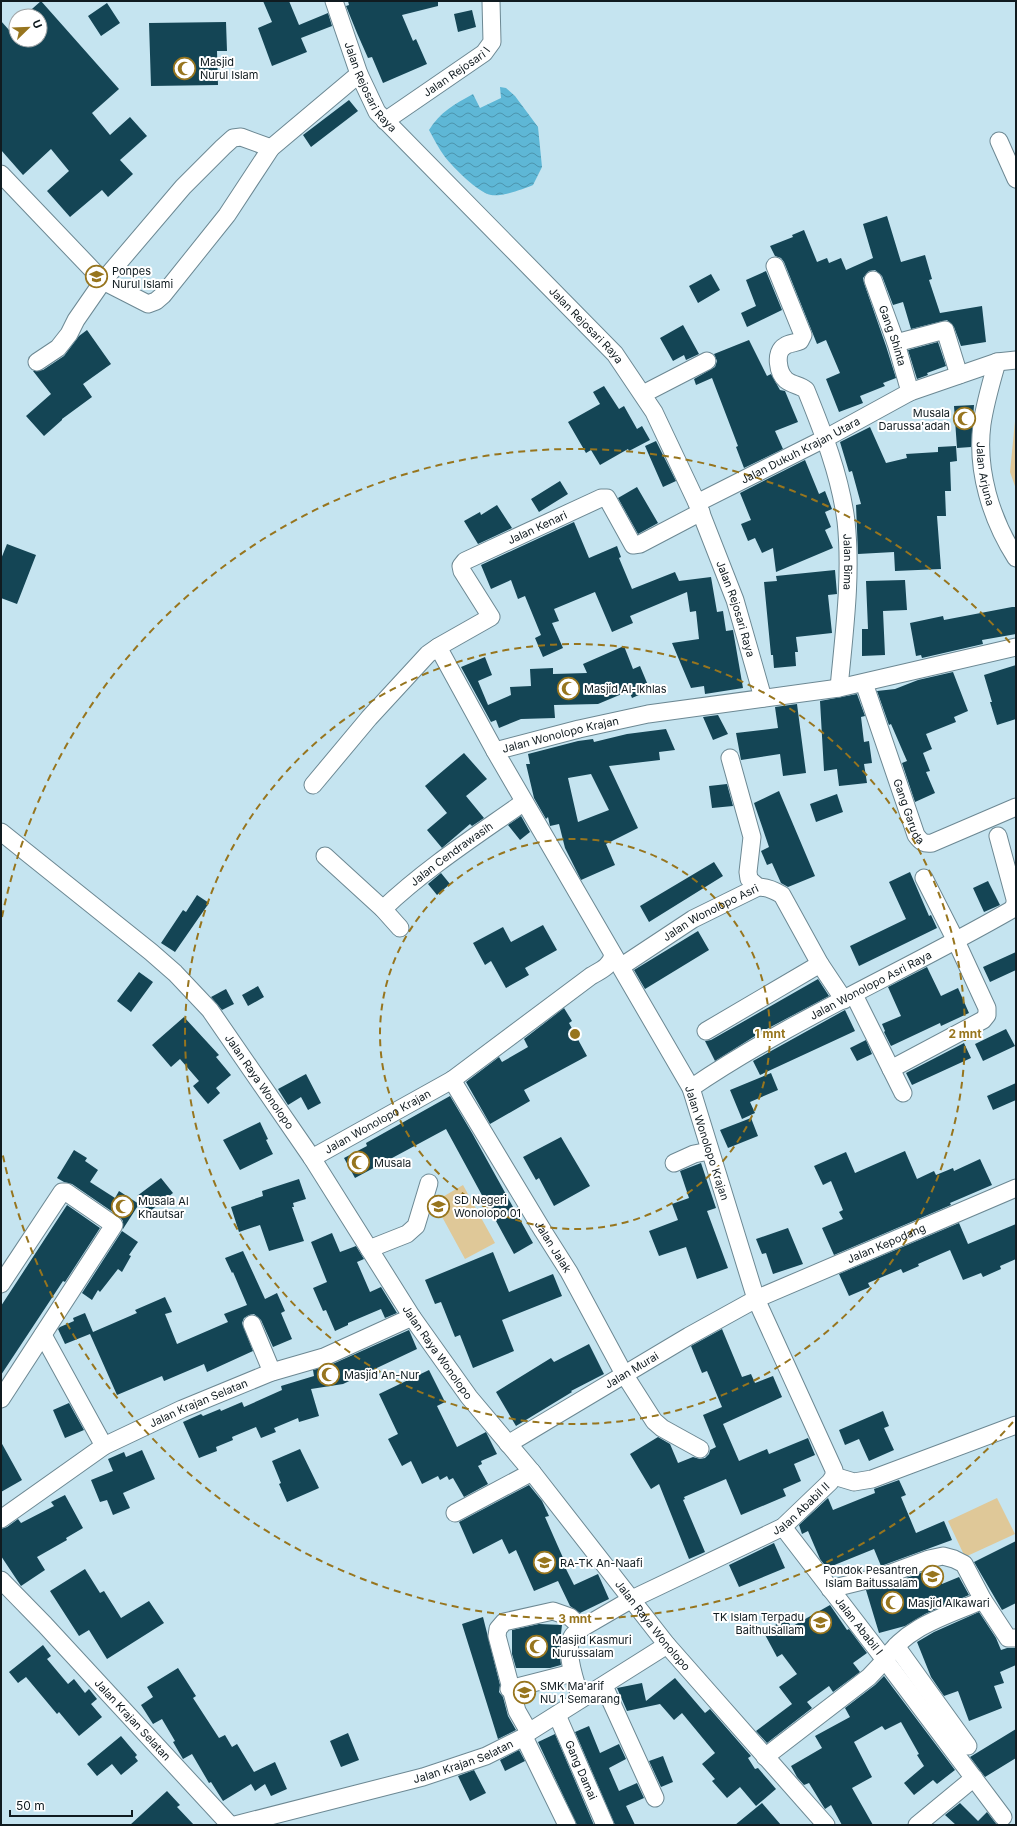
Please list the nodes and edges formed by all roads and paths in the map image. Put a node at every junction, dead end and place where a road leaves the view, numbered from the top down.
1 (334, 1) edge
2 (491, 1) edge
3 (359, 74) junction
4 (385, 121) junction
5 (999, 141) dead end
6 (271, 148) junction
7 (1, 174) edge
8 (1016, 179) edge
9 (775, 266) dead end
10 (873, 280) dead end
11 (103, 281) junction
12 (896, 343) junction
13 (1016, 360) edge
14 (707, 361) dead end
15 (37, 362) dead end
16 (997, 362) junction
17 (959, 375) junction
18 (910, 392) junction
19 (643, 394) junction
20 (826, 438) junction
21 (699, 508) junction
22 (1016, 558) edge
23 (438, 647) junction
24 (1016, 647) edge
25 (864, 683) junction
26 (839, 688) junction
27 (763, 698) junction
28 (495, 751) junction
29 (730, 758) dead end
30 (313, 785) dead end
31 (524, 802) junction
32 (1016, 807) edge
33 (1, 832) edge
34 (998, 836) dead end
35 (325, 856) dead end
36 (924, 878) dead end
37 (758, 888) junction
38 (383, 909) junction
39 (400, 928) dead end
40 (956, 941) junction
41 (616, 959) junction
42 (820, 964) junction
43 (849, 998) junction
44 (706, 1031) dead end
45 (892, 1069) junction
46 (452, 1080) junction
47 (691, 1088) junction
48 (903, 1093) dead end
49 (709, 1151) junction
50 (312, 1158) junction
51 (674, 1164) dead end
52 (429, 1184) dead end
53 (1016, 1188) edge
54 (369, 1249) junction
55 (1, 1284) edge
56 (756, 1299) junction
57 (412, 1318) junction
58 (252, 1324) dead end
59 (44, 1335) junction
60 (272, 1372) junction
61 (624, 1374) junction
62 (1, 1399) edge
63 (1016, 1425) edge
64 (508, 1444) junction
65 (104, 1446) junction
66 (700, 1449) dead end
67 (532, 1472) junction
68 (834, 1476) junction
69 (455, 1513) dead end
70 (1, 1518) edge
71 (783, 1527) junction
72 (1, 1580) edge
73 (830, 1589) junction
74 (632, 1599) junction
75 (983, 1600) junction
76 (582, 1628) junction
77 (1016, 1638) edge
78 (667, 1645) junction
79 (896, 1646) junction
80 (885, 1660) junction
81 (572, 1673) junction
82 (604, 1686) junction
83 (510, 1688) junction
84 (581, 1699) junction
85 (557, 1715) junction
86 (527, 1734) junction
87 (968, 1746) dead end
88 (766, 1757) junction
89 (974, 1778) junction
90 (655, 1798) dead end
91 (1003, 1817) dead end
92 (230, 1825) edge
93 (235, 1825) edge
94 (567, 1825) edge
95 (605, 1825) edge
96 (826, 1825) edge
97 (917, 1825) edge

1 - 3 street, Jalan Rejosari Raya
2 - 4 street, Jalan Rejosari I
3 - 4 street, Jalan Rejosari Raya
3 - 6 street
4 - 19 street, Jalan Rejosari Raya
5 - 8 street
6 - 11 street
6 - 11 street
7 - 11 street
9 - 20 street, Jalan Bima
10 - 12 street, Gang Shinta
11 - 15 street
12 - 17 street
12 - 18 street, Gang Shinta
13 - 16 street, Jalan Dukuh Krajan Utara
14 - 19 street
16 - 17 street, Jalan Dukuh Krajan Utara
16 - 22 street, Jalan Arjuna
17 - 18 street, Jalan Dukuh Krajan Utara
18 - 20 street, Jalan Dukuh Krajan Utara
19 - 21 street, Jalan Rejosari Raya
20 - 21 street, Jalan Dukuh Krajan Utara
20 - 26 street, Jalan Bima
21 - 23 street, Jalan Kenari
21 - 27 street, Jalan Rejosari Raya
23 - 28 street
23 - 30 street, Jalan Kenari
24 - 25 street
25 - 26 street
25 - 32 street, Gang Garuda
26 - 27 street
27 - 28 street, Jalan Wonolopo Krajan
28 - 31 street, Jalan Wonolopo Krajan
29 - 37 street
31 - 38 street, Jalan Cendrawasih
31 - 41 street, Jalan Wonolopo Krajan
33 - 50 street, Jalan Raya Wonolopo
34 - 40 street, Jalan Wonolopo Asri Raya
35 - 38 street
36 - 40 street
37 - 41 street, Jalan Wonolopo Asri
37 - 42 street, Jalan Wonolopo Asri
38 - 39 street
40 - 43 street, Jalan Wonolopo Asri Raya
40 - 45 street
41 - 46 street, Jalan Wonolopo Krajan
41 - 47 street, Jalan Wonolopo Krajan
42 - 43 street, Jalan Wonolopo Asri
42 - 44 street
43 - 45 street, Jalan Wonolopo Asri
43 - 47 street, Jalan Wonolopo Asri Raya
45 - 48 street, Jalan Wonolopo Asri
46 - 50 street, Jalan Wonolopo Krajan
46 - 61 street, Jalan Jalak
47 - 49 street, Jalan Wonolopo Krajan
49 - 51 street
49 - 56 street, Jalan Wonolopo Krajan
50 - 54 street, Jalan Raya Wonolopo
52 - 54 street
53 - 56 street, Jalan Kepodang
54 - 57 street, Jalan Raya Wonolopo
55 - 59 street
56 - 61 street, Jalan Murai
56 - 68 street, Jalan Ababil II
57 - 60 street, Jalan Krajan Selatan
57 - 64 street, Jalan Raya Wonolopo
58 - 60 street
59 - 62 street
59 - 65 street
60 - 65 street, Jalan Krajan Selatan
61 - 64 street, Jalan Murai
61 - 66 street, Jalan Jalak
63 - 68 street
64 - 67 street, Jalan Raya Wonolopo
65 - 70 street, Jalan Krajan Selatan
67 - 69 street
67 - 74 street, Jalan Raya Wonolopo
68 - 71 street, Jalan Ababil II
71 - 73 street, Jalan Ababil I
71 - 74 street, Jalan Ababil II
72 - 92 street, Jalan Krajan Selatan
73 - 75 street
73 - 80 street, Jalan Ababil I
74 - 76 street, Jalan Ababil II
74 - 78 street, Jalan Raya Wonolopo
75 - 77 street
75 - 79 street
76 - 81 street
76 - 83 street
78 - 82 street, Jalan Krajan Selatan
78 - 88 street, Jalan Raya Wonolopo
79 - 80 street
79 - 87 street
80 - 88 street, Jalan Ababil I
80 - 89 street
81 - 83 street
81 - 84 street
82 - 84 street, Jalan Krajan Selatan
82 - 90 street
83 - 86 street
84 - 85 street, Jalan Krajan Selatan
85 - 86 street, Jalan Krajan Selatan
85 - 95 street, Gang Damai
86 - 93 street, Jalan Krajan Selatan
86 - 94 street
88 - 96 street, Jalan Raya Wonolopo
89 - 91 street
89 - 97 street

